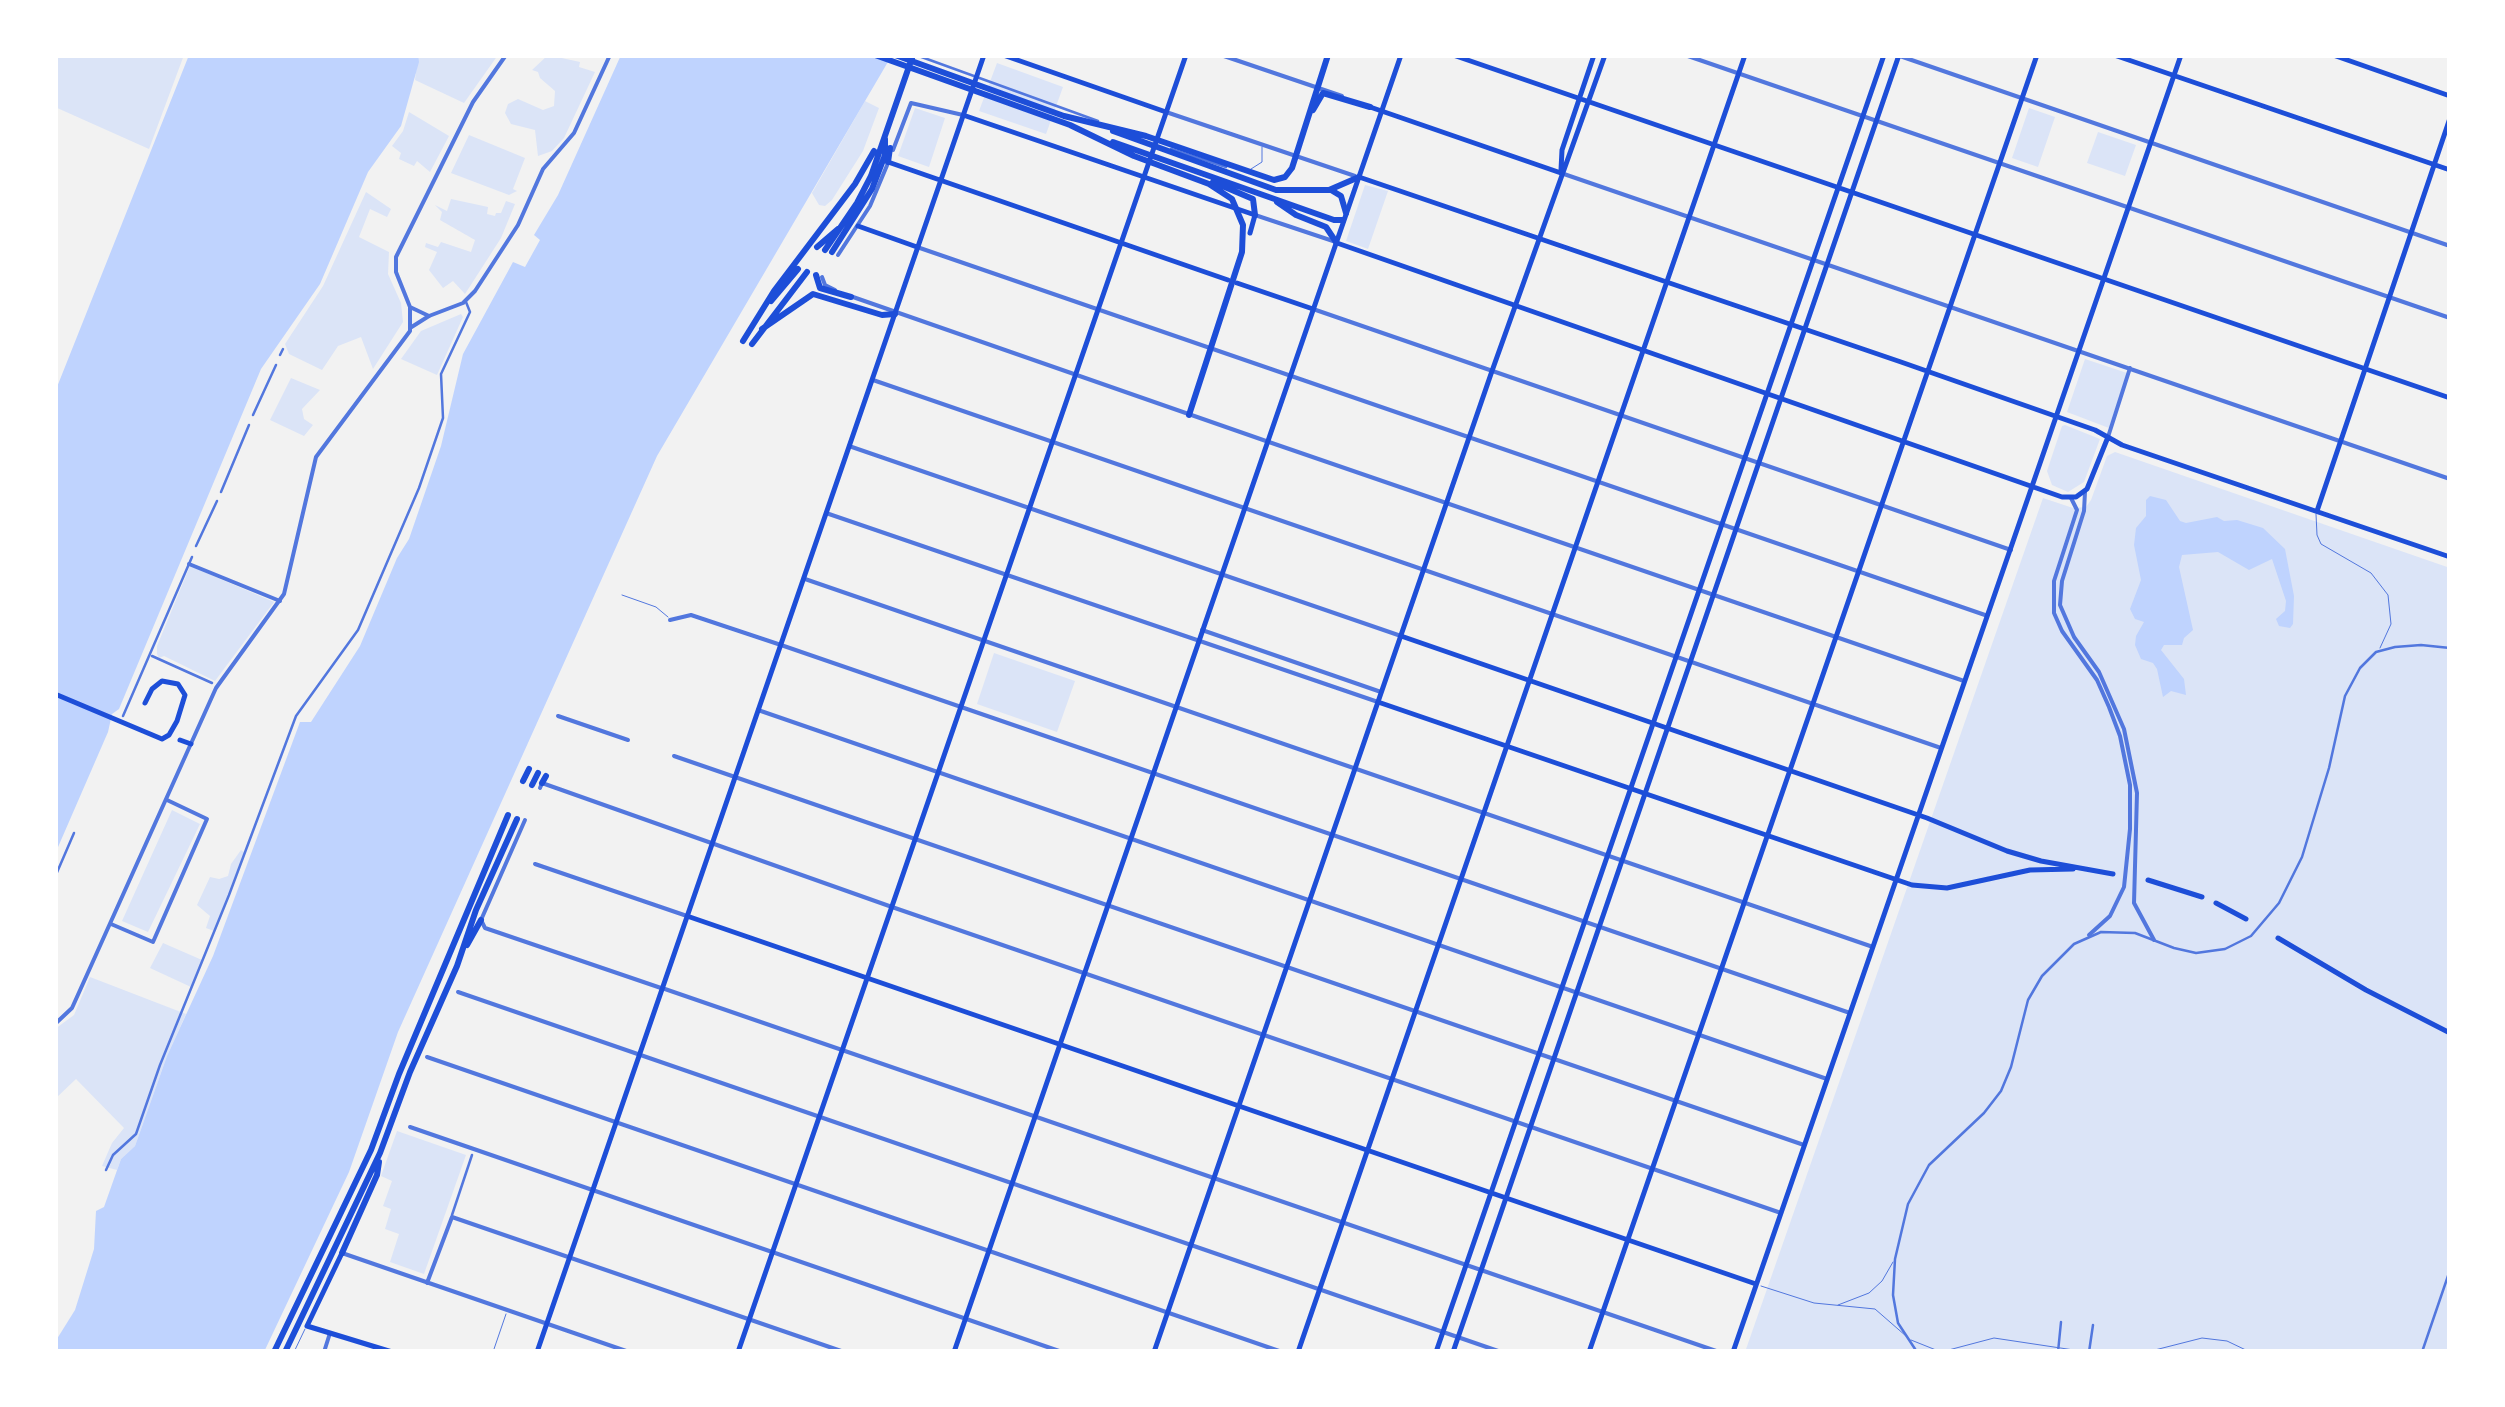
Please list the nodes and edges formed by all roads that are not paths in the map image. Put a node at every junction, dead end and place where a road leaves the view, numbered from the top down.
1 (506, 55) edge
2 (610, 55) edge
3 (866, 55) edge
4 (875, 55) edge
5 (896, 55) edge
6 (904, 55) edge
7 (914, 55) edge
8 (984, 55) edge
9 (1003, 55) edge
10 (1186, 55) edge
11 (1221, 55) edge
12 (1328, 55) edge
13 (1400, 55) edge
14 (1453, 55) edge
15 (1594, 55) edge
16 (1605, 55) edge
17 (1685, 55) edge
18 (1745, 55) edge
19 (1884, 55) edge
20 (1898, 55) edge
21 (2036, 55) edge
22 (2114, 55) edge
23 (2182, 55) edge
24 (2333, 55) edge
25 (1739, 73) junction
26 (2174, 76) junction
27 (1316, 87) junction
28 (2450, 96) edge
29 (1579, 98) junction
30 (2022, 98) junction
31 (1589, 102) junction
32 (1370, 106) junction
33 (1381, 110) junction
34 (1166, 112) junction
35 (963, 115) junction
36 (1863, 117) junction
37 (1583, 118) junction
38 (2450, 118) edge
39 (1876, 122) junction
40 (1304, 126) junction
41 (1568, 132) junction
42 (2152, 142) junction
43 (1263, 144) junction
44 (1714, 145) junction
45 (890, 148) dead end
46 (874, 152) dead end
47 (1166, 156) junction
48 (888, 162) junction
49 (1999, 163) junction
50 (2434, 164) junction
51 (1226, 167) joint
52 (2450, 170) edge
53 (1561, 173) junction
54 (874, 177) junction
55 (1359, 177) junction
56 (1143, 178) junction
57 (940, 180) junction
58 (1838, 188) junction
59 (1330, 190) junction
60 (1852, 192) junction
61 (1268, 196) junction
62 (2129, 207) junction
63 (1255, 216) junction
64 (1344, 217) junction
65 (1690, 217) junction
66 (858, 226) junction
67 (2411, 232) junction
68 (1250, 233) dead end
69 (1974, 235) junction
70 (1538, 239) junction
71 (1336, 242) junction
72 (1122, 243) junction
73 (918, 246) junction
74 (2450, 246) edge
75 (828, 251) junction
76 (1813, 259) junction
77 (1828, 264) junction
78 (819, 276) dead end
79 (2104, 279) junction
80 (1228, 280) dead end
81 (1667, 282) junction
82 (1238, 283) dead end
83 (851, 296) joint
84 (2388, 296) junction
85 (466, 300) junction
86 (410, 306) junction
87 (1516, 306) junction
88 (1950, 306) junction
89 (763, 309) junction
90 (1097, 309) junction
91 (1312, 309) junction
92 (895, 314) junction
93 (429, 316) junction
94 (2450, 318) edge
95 (1791, 324) junction
96 (410, 328) junction
97 (762, 330) junction
98 (1805, 330) junction
99 (743, 341) dead end
100 (752, 344) dead end
101 (1210, 348) junction
102 (283, 349) dead end
103 (1644, 351) junction
104 (2080, 352) junction
105 (280, 354) dead end
106 (276, 365) dead end
107 (2130, 368) junction
108 (2363, 368) junction
109 (1492, 371) junction
110 (1928, 372) junction
111 (1074, 376) junction
112 (1290, 376) junction
113 (872, 380) junction
114 (1768, 392) junction
115 (1782, 397) junction
116 (2450, 398) edge
117 (253, 415) dead end
118 (1190, 415) junction
119 (1622, 416) junction
120 (2057, 417) junction
121 (249, 425) dead end
122 (1470, 437) junction
123 (2108, 438) junction
124 (1904, 440) junction
125 (2339, 440) junction
126 (1266, 441) junction
127 (1053, 442) junction
128 (850, 446) junction
129 (1745, 458) junction
130 (1759, 463) junction
131 (2450, 479) edge
132 (1598, 482) junction
133 (2033, 486) junction
134 (2085, 490) junction
135 (221, 492) dead end
136 (2071, 498) junction
137 (217, 501) dead end
138 (1446, 503) junction
139 (1881, 504) junction
140 (1244, 507) junction
141 (1030, 508) junction
142 (2316, 511) junction
143 (826, 512) junction
144 (1722, 524) junction
145 (1737, 529) junction
146 (196, 546) dead end
147 (1576, 548) junction
148 (2011, 550) junction
149 (192, 556) dead end
150 (2450, 557) edge
151 (189, 564) junction
152 (1424, 569) junction
153 (1858, 571) junction
154 (1006, 574) junction
155 (1221, 574) junction
156 (804, 578) junction
157 (1699, 590) junction
158 (622, 595) dead end
159 (1714, 596) junction
160 (280, 601) junction
161 (1553, 614) junction
162 (1988, 615) junction
163 (670, 620) joint
164 (1201, 630) junction
165 (1401, 636) junction
166 (1835, 637) junction
167 (1232, 639) junction
168 (982, 640) junction
169 (1198, 640) junction
170 (781, 644) junction
171 (2450, 648) edge
172 (1228, 650) junction
173 (2376, 652) junction
174 (150, 656) junction
175 (1676, 657) junction
176 (1691, 662) junction
177 (1530, 681) junction
178 (1964, 681) junction
179 (1351, 682) junction
180 (212, 683) dead end
181 (1348, 692) junction
182 (1381, 692) junction
183 (55, 694) edge
184 (1378, 702) junction
185 (1812, 703) junction
186 (145, 704) dead end
187 (960, 706) junction
188 (1175, 706) junction
189 (758, 710) junction
190 (123, 716) dead end
191 (558, 716) dead end
192 (1653, 724) junction
193 (1668, 728) junction
194 (180, 740) dead end
195 (628, 740) dead end
196 (191, 744) junction
197 (1507, 747) junction
198 (1941, 748) junction
199 (674, 756) dead end
200 (2128, 756) junction
201 (1355, 768) junction
202 (529, 769) dead end
203 (1789, 771) junction
204 (1152, 772) junction
205 (938, 773) junction
206 (735, 776) junction
207 (524, 781) dead end
208 (540, 781) dead end
209 (2133, 784) junction
210 (1630, 790) junction
211 (1645, 794) junction
212 (167, 800) junction
213 (1484, 813) junction
214 (1919, 815) junction
215 (517, 818) junction
216 (74, 832) dead end
217 (1332, 835) junction
218 (1766, 836) junction
219 (915, 839) junction
220 (1130, 839) junction
221 (712, 844) junction
222 (1608, 856) junction
223 (1622, 861) junction
224 (535, 864) dead end
225 (2086, 870) junction
226 (2114, 874) dead end
227 (55, 877) edge
228 (1462, 879) junction
229 (2148, 880) dead end
230 (1896, 881) junction
231 (2202, 896) dead end
232 (1310, 901) junction
233 (1744, 902) junction
234 (2216, 902) dead end
235 (1108, 905) junction
236 (892, 906) junction
237 (687, 916) junction
238 (2246, 919) dead end
239 (481, 920) junction
240 (1585, 922) junction
241 (110, 924) junction
242 (1599, 927) junction
243 (2089, 935) junction
244 (2278, 938) dead end
245 (2154, 940) junction
246 (1439, 945) junction
247 (1873, 947) junction
248 (463, 950) junction
249 (1288, 967) junction
250 (1721, 969) junction
251 (1085, 973) junction
252 (868, 978) junction
253 (662, 988) junction
254 (1562, 988) junction
255 (458, 992) dead end
256 (1576, 993) junction
257 (1416, 1012) junction
258 (1850, 1013) junction
259 (55, 1024) edge
260 (2450, 1033) edge
261 (1264, 1034) junction
262 (1699, 1035) junction
263 (1060, 1044) junction
264 (843, 1050) junction
265 (1539, 1054) junction
266 (639, 1055) junction
267 (428, 1057) dead end
268 (1554, 1059) junction
269 (1393, 1079) junction
270 (1828, 1079) junction
271 (1676, 1101) junction
272 (1239, 1106) junction
273 (1033, 1116) junction
274 (820, 1117) junction
275 (1514, 1121) junction
276 (616, 1122) junction
277 (1530, 1126) junction
278 (410, 1127) dead end
279 (1804, 1145) junction
280 (1368, 1150) junction
281 (380, 1153) junction
282 (472, 1155) dead end
283 (1652, 1168) junction
284 (106, 1170) dead end
285 (1214, 1178) junction
286 (1010, 1183) junction
287 (796, 1186) junction
288 (593, 1190) junction
289 (1490, 1192) junction
290 (1506, 1198) junction
291 (1781, 1212) junction
292 (452, 1216) junction
293 (1343, 1223) junction
294 (1628, 1240) junction
295 (1191, 1245) junction
296 (987, 1251) junction
297 (774, 1252) junction
298 (342, 1253) junction
299 (570, 1258) junction
300 (1895, 1259) junction
301 (1466, 1266) junction
302 (1481, 1270) junction
303 (2450, 1270) edge
304 (427, 1283) junction
305 (1756, 1284) junction
306 (1320, 1290) junction
307 (1836, 1306) junction
308 (507, 1311) junction
309 (1603, 1312) junction
310 (1167, 1313) junction
311 (56, 1317) edge
312 (966, 1319) junction
313 (750, 1320) junction
314 (2061, 1322) dead end
315 (547, 1324) junction
316 (2093, 1325) dead end
317 (307, 1326) junction
318 (55, 1328) edge
319 (330, 1332) junction
320 (1443, 1332) junction
321 (1905, 1336) junction
322 (1458, 1337) junction
323 (2058, 1350) edge
324 (274, 1352) edge
325 (285, 1352) edge
326 (294, 1352) edge
327 (324, 1352) edge
328 (392, 1352) edge
329 (492, 1352) edge
330 (537, 1352) edge
331 (629, 1352) edge
332 (738, 1352) edge
333 (844, 1352) edge
334 (954, 1352) edge
335 (1062, 1352) edge
336 (1154, 1352) edge
337 (1282, 1352) edge
338 (1298, 1352) edge
339 (1436, 1352) edge
340 (1452, 1352) edge
341 (1501, 1352) edge
342 (1589, 1352) edge
343 (1720, 1352) edge
344 (1733, 1352) edge
345 (1916, 1352) edge
346 (2088, 1352) edge
347 (2147, 1352) edge
348 (2250, 1352) edge
349 (2422, 1352) edge

1 - 86 street
2 - 85 street
3 - 47 highway
4 - 101 highway
5 - 40 highway
6 - 47 highway
7 - 47 street
7 - 54 highway
8 - 35 main road
9 - 34 main road
10 - 34 main road
11 - 27 street
12 - 27 highway
13 - 33 main road
14 - 29 main road
15 - 29 main road
16 - 31 main road
17 - 25 street
18 - 25 main road
19 - 36 main road
20 - 30 street
20 - 39 main road
21 - 30 main road
22 - 26 main road
23 - 26 main road
24 - 28 main road
25 - 36 street
25 - 44 main road
26 - 42 main road
26 - 50 main road
27 - 32 street
27 - 40 highway
29 - 31 main road
29 - 41 main road
30 - 42 street
30 - 49 main road
31 - 37 main road
31 - 44 main road
32 - 33 main road
32 - 40 highway
33 - 53 main road
33 - 55 main road
34 - 43 street
34 - 56 main road
35 - 48 street
35 - 56 main road
35 - 57 main road
36 - 39 street
36 - 58 main road
37 - 41 main road
37 - 53 main road
38 - 50 main road
39 - 49 street
39 - 60 main road
41 - 53 main road
42 - 62 main road
42 - 67 street
43 - 51 lane
43 - 55 street
44 - 58 main road
44 - 65 main road
45 - 48 highway
46 - 89 highway
47 - 51 street
47 - 59 highway
47 - 61 highway
47 - 63 highway
48 - 57 main road
48 - 66 street
49 - 62 street
49 - 69 main road
50 - 52 main road
50 - 67 main road
53 - 65 street
53 - 70 main road
54 - 75 highway
54 - 75 highway
55 - 59 highway
55 - 64 main road
55 - 70 main road
56 - 63 main road
56 - 72 main road
57 - 72 main road
57 - 73 main road
58 - 60 main road
58 - 76 main road
59 - 64 highway
60 - 69 main road
60 - 77 main road
61 - 64 highway
61 - 71 highway
62 - 79 main road
62 - 84 street
63 - 68 main road
63 - 71 street
64 - 71 main road
65 - 76 street
65 - 81 main road
66 - 73 main road
66 - 75 street
66 - 75 highway
67 - 74 street
67 - 84 main road
69 - 79 main road
69 - 88 main road
70 - 81 main road
70 - 87 main road
71 - 87 main road
71 - 91 main road
72 - 80 main road
72 - 90 main road
73 - 90 street
73 - 92 main road
76 - 77 street
76 - 95 main road
77 - 88 street
77 - 98 main road
78 - 83 highway
79 - 104 main road
79 - 108 main road
81 - 95 main road
81 - 103 main road
82 - 91 main road
83 - 92 street
84 - 94 street
84 - 108 main road
85 - 93 street
85 - 284 street
86 - 93 street
86 - 96 street
87 - 103 main road
87 - 109 main road
88 - 104 street
88 - 110 main road
89 - 97 highway
89 - 99 highway
90 - 101 street
90 - 111 main road
91 - 109 street
91 - 112 main road
92 - 97 highway
92 - 111 street
92 - 113 main road
93 - 96 street
95 - 98 main road
95 - 114 main road
96 - 160 street
97 - 100 highway
98 - 110 main road
98 - 115 main road
101 - 112 street
101 - 118 highway
102 - 105 street
103 - 114 main road
103 - 119 main road
104 - 107 street
104 - 120 main road
106 - 117 street
107 - 123 street
107 - 125 street
108 - 116 main road
108 - 125 main road
109 - 119 street
109 - 122 main road
110 - 120 main road
110 - 124 main road
111 - 118 street
111 - 127 main road
112 - 122 street
112 - 126 main road
113 - 127 street
113 - 128 main road
114 - 115 main road
114 - 129 main road
115 - 124 main road
115 - 130 main road
118 - 126 street
119 - 129 street
119 - 132 main road
120 - 123 main road
120 - 133 main road
121 - 135 street
122 - 132 street
122 - 138 main road
123 - 134 main road
123 - 142 main road
124 - 133 main road
124 - 139 main road
125 - 131 street
125 - 142 main road
126 - 138 street
126 - 140 main road
127 - 140 street
127 - 141 main road
128 - 141 street
128 - 143 main road
129 - 130 street
129 - 144 main road
130 - 139 street
130 - 145 main road
132 - 144 street
132 - 147 main road
133 - 136 main road
133 - 148 main road
134 - 136 main road
134 - 200 street
136 - 200 street
137 - 146 street
138 - 147 street
138 - 152 main road
139 - 148 street
139 - 153 main road
140 - 152 street
140 - 155 main road
141 - 154 main road
141 - 155 street
142 - 150 main road
142 - 173 lane
143 - 154 street
143 - 156 main road
144 - 145 street
144 - 157 main road
145 - 153 street
145 - 159 main road
147 - 157 street
147 - 161 main road
148 - 162 main road
149 - 151 street
151 - 160 street
151 - 174 street
152 - 161 street
152 - 165 main road
153 - 162 street
153 - 166 main road
154 - 168 main road
154 - 169 street
155 - 164 main road
155 - 165 street
156 - 168 street
156 - 170 main road
157 - 159 street
157 - 175 main road
158 - 163 lane
159 - 166 street
159 - 176 main road
160 - 196 street
161 - 175 street
161 - 177 main road
162 - 178 main road
163 - 170 street
164 - 167 street
164 - 169 main road
165 - 177 main road
165 - 182 main road
166 - 178 street
166 - 185 main road
167 - 172 street
167 - 179 street
168 - 187 main road
168 - 188 street
169 - 172 street
169 - 188 main road
170 - 187 street
170 - 189 main road
171 - 173 street
172 - 181 street
173 - 245 street
174 - 180 street
174 - 190 street
175 - 176 street
175 - 192 main road
176 - 185 street
176 - 193 main road
177 - 192 main road
177 - 197 main road
178 - 198 main road
179 - 181 street
179 - 182 street
181 - 184 street
182 - 184 main road
183 - 186 main road
184 - 197 main road
184 - 201 main road
185 - 198 street
185 - 203 main road
187 - 204 street
187 - 205 main road
188 - 201 street
188 - 204 main road
189 - 205 street
189 - 206 main road
191 - 195 street
192 - 193 main road
192 - 210 main road
193 - 203 main road
193 - 211 main road
194 - 196 main road
196 - 212 street
197 - 210 main road
197 - 213 main road
198 - 214 main road
199 - 206 street
200 - 209 street
201 - 213 street
201 - 217 main road
202 - 207 highway
203 - 214 main road
203 - 218 main road
204 - 217 street
204 - 220 main road
205 - 219 main road
205 - 220 street
206 - 219 street
206 - 221 main road
208 - 221 street
209 - 243 street
209 - 245 street
210 - 211 main road
210 - 222 main road
211 - 218 main road
211 - 223 main road
212 - 241 street
212 - 241 street
213 - 222 street
213 - 228 main road
214 - 225 main road
214 - 230 main road
215 - 239 street
215 - 248 highway
215 - 324 highway
216 - 227 street
217 - 228 street
217 - 232 main road
218 - 230 main road
218 - 233 main road
219 - 235 street
219 - 236 main road
220 - 232 street
220 - 235 main road
221 - 236 street
221 - 237 main road
222 - 223 street
222 - 240 main road
223 - 233 street
223 - 242 main road
224 - 237 street
225 - 226 main road
225 - 230 main road
228 - 240 street
228 - 246 main road
229 - 231 main road
230 - 247 main road
232 - 246 street
232 - 249 main road
233 - 247 street
233 - 250 main road
234 - 238 main road
235 - 249 street
235 - 251 main road
236 - 251 street
236 - 252 main road
237 - 252 main road
237 - 253 main road
239 - 248 highway
239 - 253 street
240 - 242 street
240 - 254 main road
241 - 259 street
242 - 250 street
242 - 256 main road
243 - 245 street
243 - 300 street
244 - 260 main road
246 - 254 street
246 - 257 main road
247 - 258 main road
248 - 281 highway
249 - 257 street
249 - 261 main road
250 - 258 street
250 - 262 main road
251 - 261 street
251 - 263 main road
252 - 263 main road
252 - 264 main road
253 - 264 street
253 - 266 main road
254 - 256 street
254 - 265 main road
255 - 266 street
256 - 262 street
256 - 268 main road
257 - 265 street
257 - 269 main road
258 - 270 main road
261 - 269 street
261 - 272 main road
262 - 270 street
262 - 271 main road
263 - 272 main road
263 - 273 main road
264 - 273 street
264 - 274 main road
265 - 268 street
265 - 275 main road
266 - 274 street
266 - 276 main road
267 - 276 street
268 - 271 street
268 - 277 main road
269 - 275 street
269 - 280 main road
270 - 279 main road
271 - 279 street
271 - 283 main road
272 - 280 main road
272 - 285 main road
273 - 285 street
273 - 286 main road
274 - 286 street
274 - 287 main road
275 - 277 street
275 - 289 main road
276 - 287 street
276 - 288 main road
277 - 283 street
277 - 290 main road
278 - 288 street
279 - 291 main road
280 - 289 main road
280 - 293 main road
281 - 298 highway
281 - 325 highway
282 - 292 street
283 - 291 street
283 - 294 main road
285 - 293 street
285 - 295 main road
286 - 295 street
286 - 296 main road
287 - 296 street
287 - 297 main road
288 - 297 street
288 - 299 main road
289 - 290 main road
289 - 301 main road
290 - 294 main road
290 - 302 main road
291 - 305 main road
292 - 299 street
292 - 304 street
293 - 301 street
293 - 306 main road
294 - 305 main road
294 - 309 main road
295 - 306 street
295 - 310 main road
296 - 310 street
296 - 312 main road
297 - 312 street
297 - 313 main road
298 - 304 street
298 - 317 main road
299 - 313 street
299 - 315 main road
300 - 307 lane
300 - 321 street
301 - 302 street
301 - 320 main road
302 - 309 street
302 - 322 main road
303 - 349 street
304 - 308 street
305 - 307 lane
305 - 344 main road
306 - 320 street
306 - 338 main road
307 - 321 lane
308 - 315 street
308 - 329 lane
309 - 342 main road
309 - 343 street
310 - 336 main road
310 - 337 street
311 - 318 street
312 - 334 main road
312 - 335 street
313 - 332 main road
313 - 333 street
314 - 323 street
315 - 330 main road
315 - 331 street
316 - 346 street
317 - 319 main road
317 - 326 lane
319 - 327 street
319 - 328 main road
320 - 322 street
320 - 339 main road
321 - 323 lane
321 - 345 street
322 - 340 main road
322 - 341 street
323 - 346 lane
347 - 348 lane

